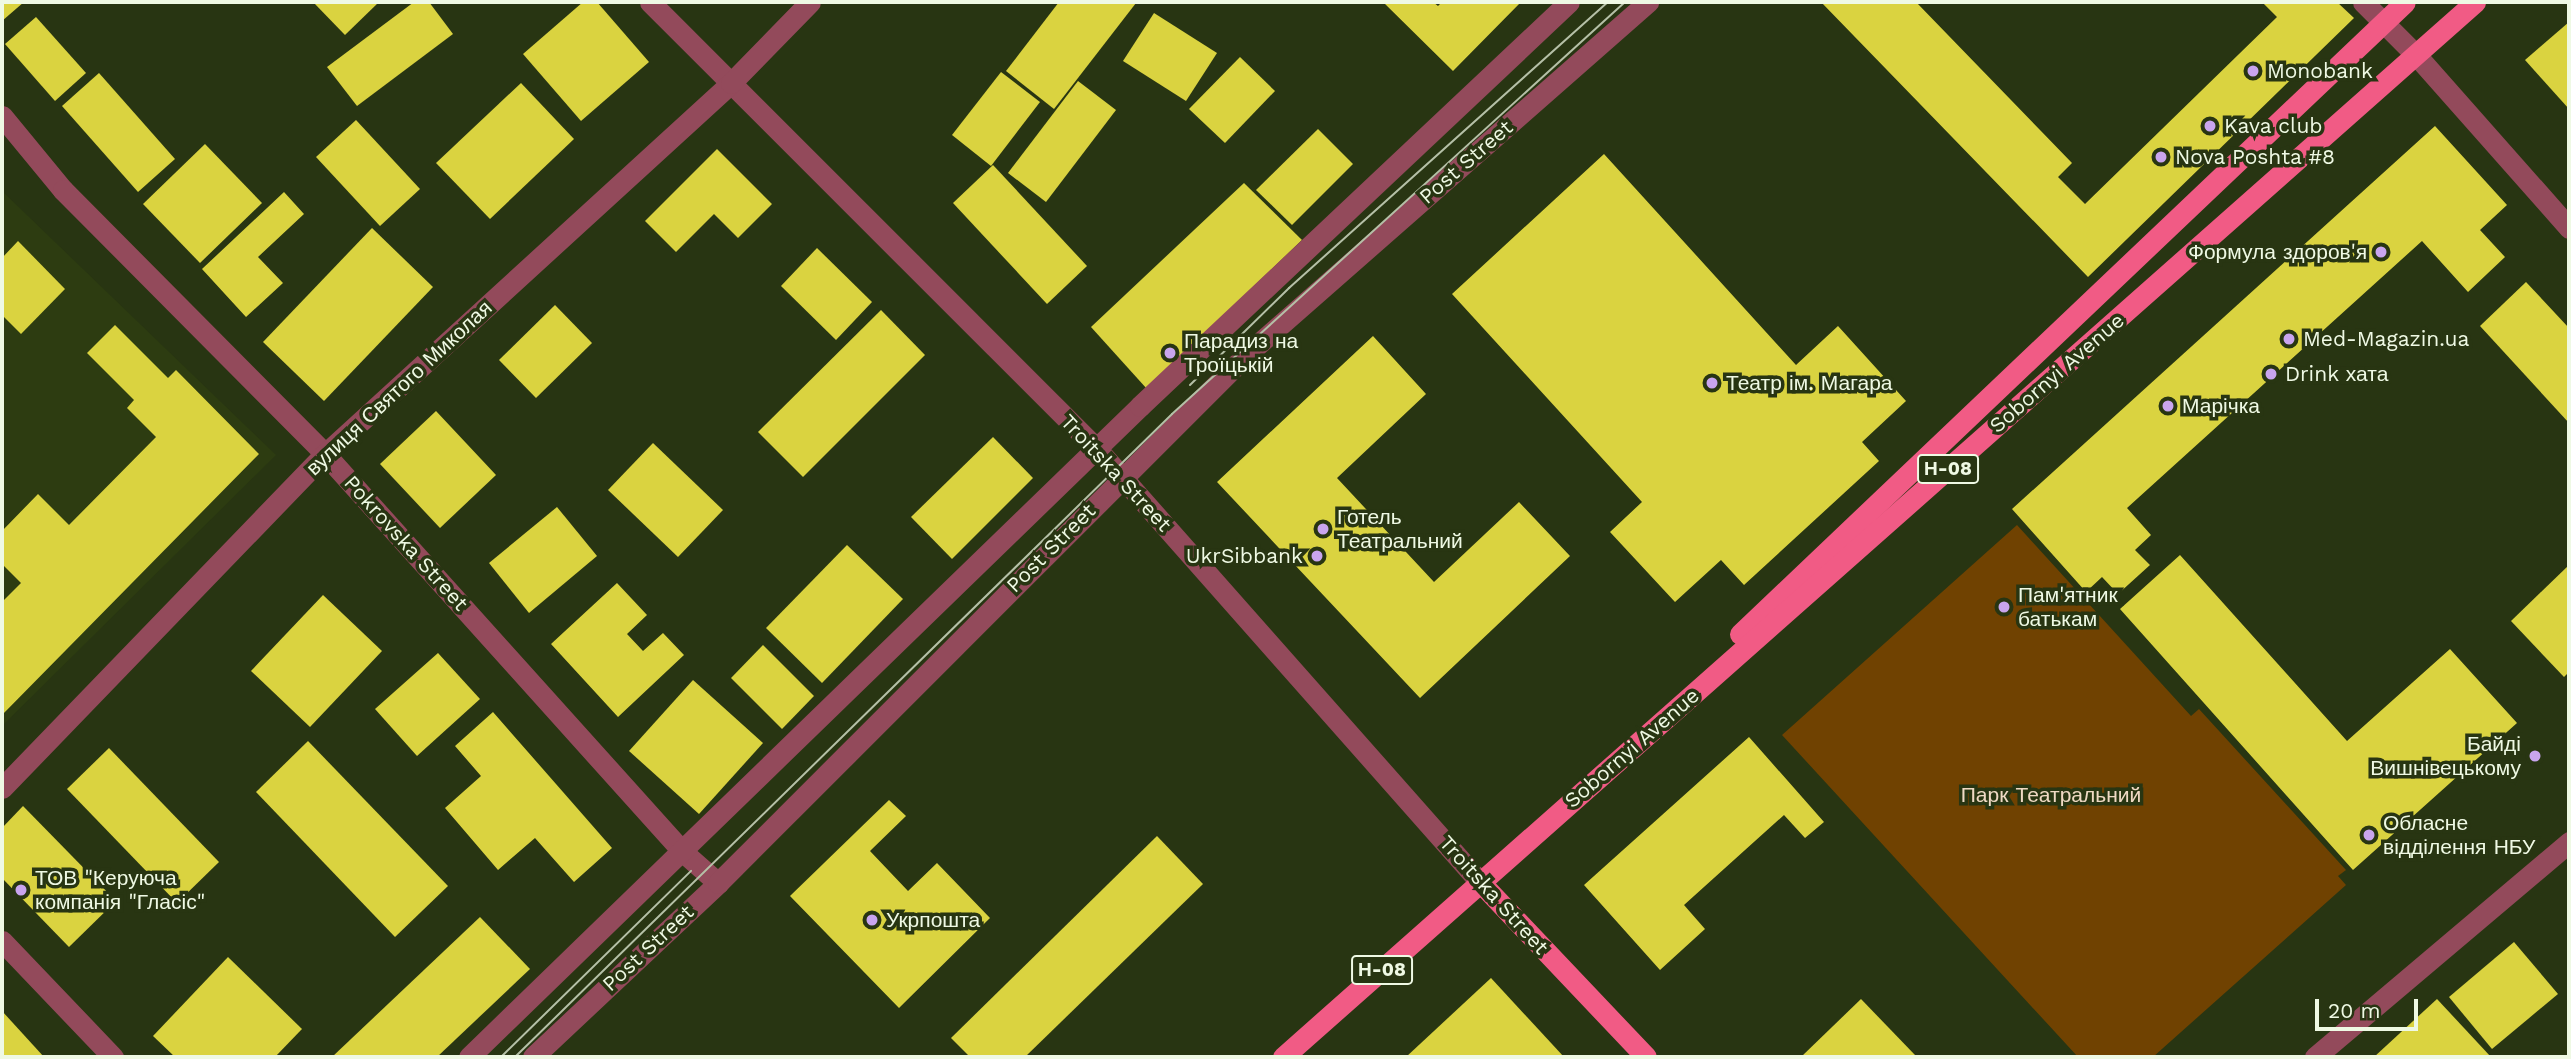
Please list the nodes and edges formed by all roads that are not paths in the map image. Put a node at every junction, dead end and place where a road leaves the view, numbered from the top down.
1 (650, 2) edge
2 (810, 2) edge
3 (1569, 2) edge
4 (1648, 2) edge
5 (2363, 2) edge
6 (2405, 2) edge
7 (2475, 2) edge
8 (2383, 22) junction
9 (2417, 56) junction
10 (731, 83) junction
11 (2, 116) edge
12 (2569, 228) edge
13 (1097, 449) junction
14 (326, 454) junction
15 (1123, 477) junction
16 (2, 788) edge
17 (2569, 842) edge
18 (683, 852) junction
19 (1480, 882) junction
20 (718, 883) junction
21 (2, 941) edge
22 (113, 1057) edge
23 (469, 1057) edge
24 (533, 1057) edge
25 (1283, 1057) edge
26 (1646, 1057) edge
27 (2315, 1057) edge

1 - 10 street, Troitska Street
2 - 10 street, вулиця Святого Миколая
3 - 13 street, Post Street
4 - 15 street, Post Street
5 - 8 street
6 - 8 main road, Sobornyi Avenue / Н-08
7 - 9 main road, Sobornyi Avenue / Н-08
8 - 9 street
8 - 19 main road, Sobornyi Avenue / Н-08
9 - 12 street
9 - 19 main road, Sobornyi Avenue / Н-08
10 - 13 street, Troitska Street
10 - 14 street, вулиця Святого Миколая
11 - 14 street, Pokrovska Street
13 - 15 street, Troitska Street
13 - 18 street, Post Street
14 - 16 street, вулиця Святого Миколая
14 - 18 street, Pokrovska Street
15 - 19 street, Troitska Street
15 - 20 street, Post Street
17 - 27 street
18 - 20 street, Pokrovska Street
18 - 23 street, Post Street
19 - 25 main road, Sobornyi Avenue / Н-08
19 - 26 main road, Troitska Street
20 - 24 street, Post Street
21 - 22 street

